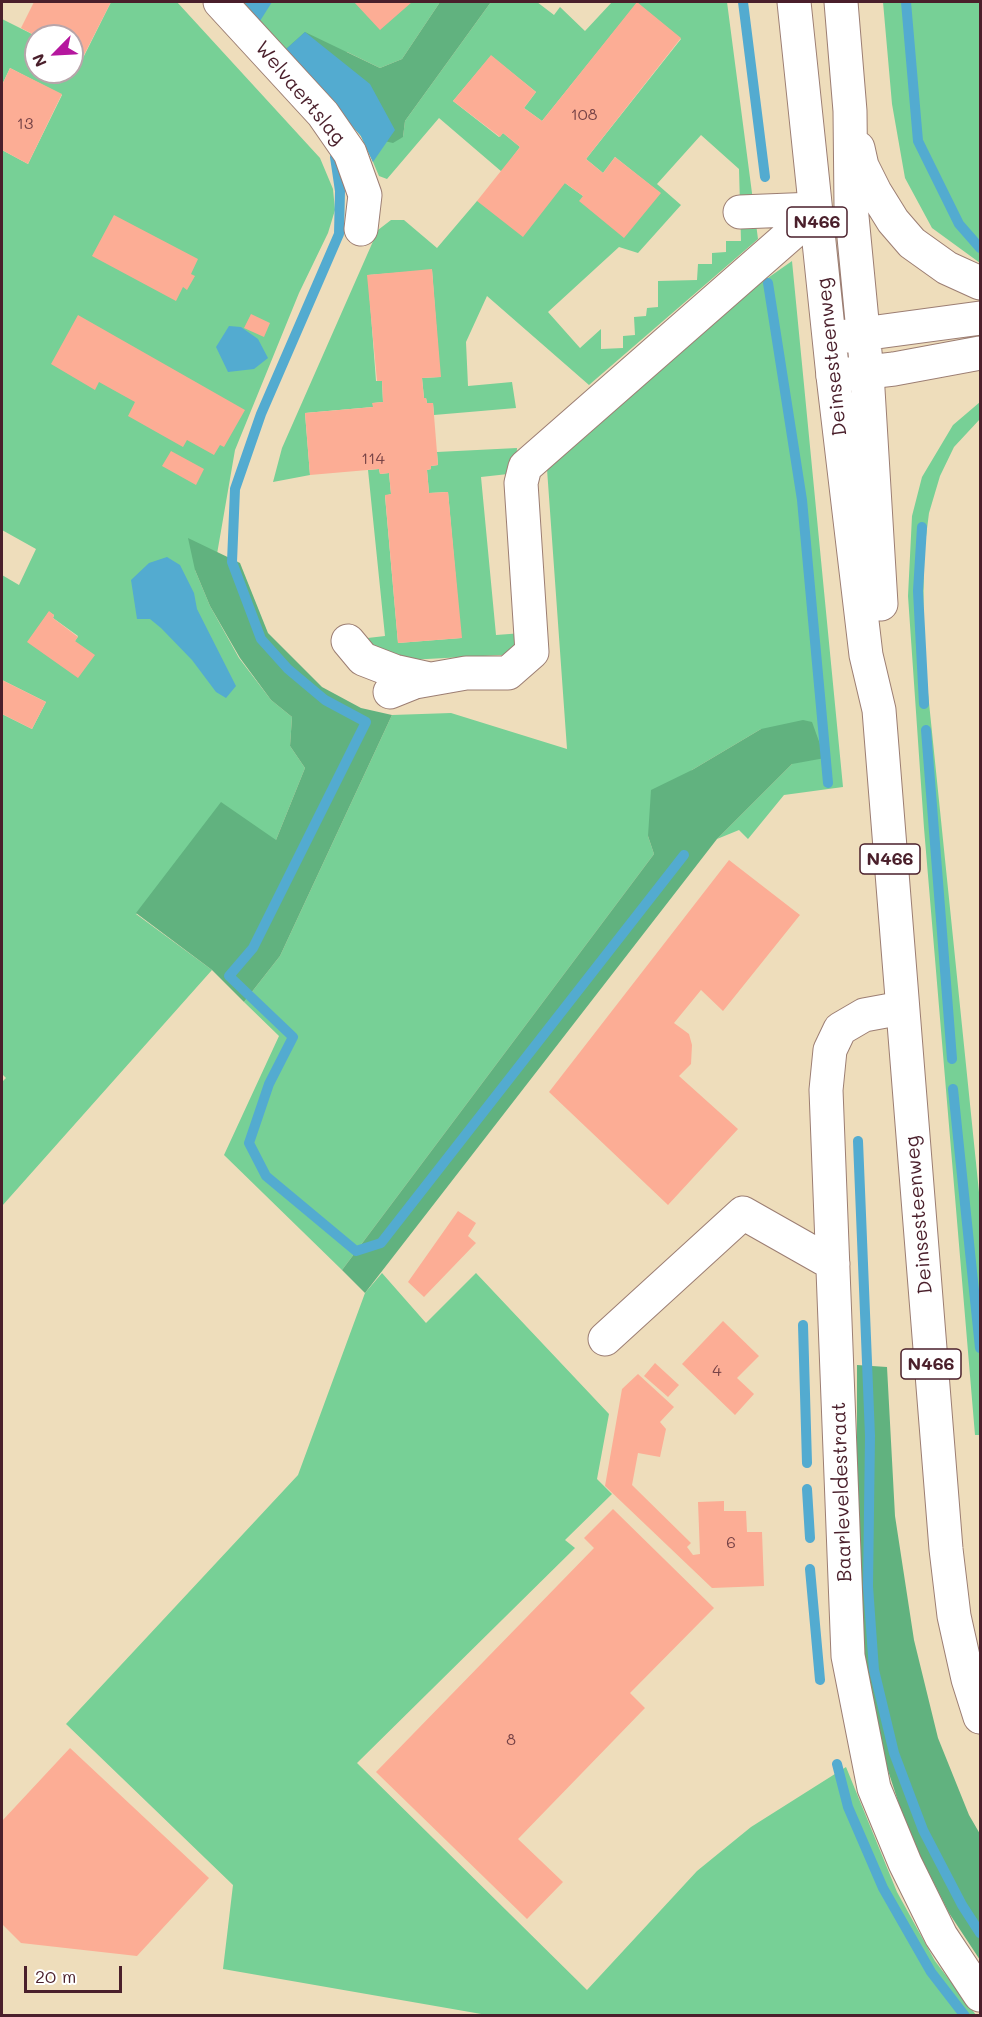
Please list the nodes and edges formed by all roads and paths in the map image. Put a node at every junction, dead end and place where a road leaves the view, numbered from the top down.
1 (220, 2) edge
2 (794, 2) edge
3 (841, 2) edge
4 (850, 111) junction
5 (815, 211) junction
6 (740, 212) dead end
7 (361, 229) dead end
8 (981, 283) edge
9 (981, 318) edge
10 (862, 334) junction
11 (829, 339) junction
12 (981, 353) edge
13 (867, 373) junction
14 (833, 376) junction
15 (348, 641) dead end
16 (430, 680) junction
17 (390, 692) dead end
18 (879, 710) junction
19 (902, 1008) junction
20 (833, 1264) junction
21 (605, 1339) dead end
22 (981, 1717) edge
23 (981, 1995) edge

1 - 7 main road, Welvaertslag
2 - 5 main road, Deinsesteenweg / N466
3 - 4 main road, Deinsesteenweg / N466
4 - 8 main road
4 - 10 main road, Deinsesteenweg / N466
5 - 6 main road
5 - 11 main road, Deinsesteenweg / N466
5 - 16 main road
9 - 10 main road
10 - 11 main road
10 - 13 main road, Deinsesteenweg / N466
11 - 14 main road, Deinsesteenweg / N466
12 - 13 main road
13 - 14 main road
13 - 18 main road, Deinsesteenweg / N466
14 - 18 main road, Deinsesteenweg / N466
15 - 16 main road
16 - 17 main road
18 - 19 main road, Deinsesteenweg / N466
19 - 20 main road, Baarleveldestraat
19 - 22 main road, Deinsesteenweg / N466
20 - 21 main road
20 - 23 main road, Baarleveldestraat

